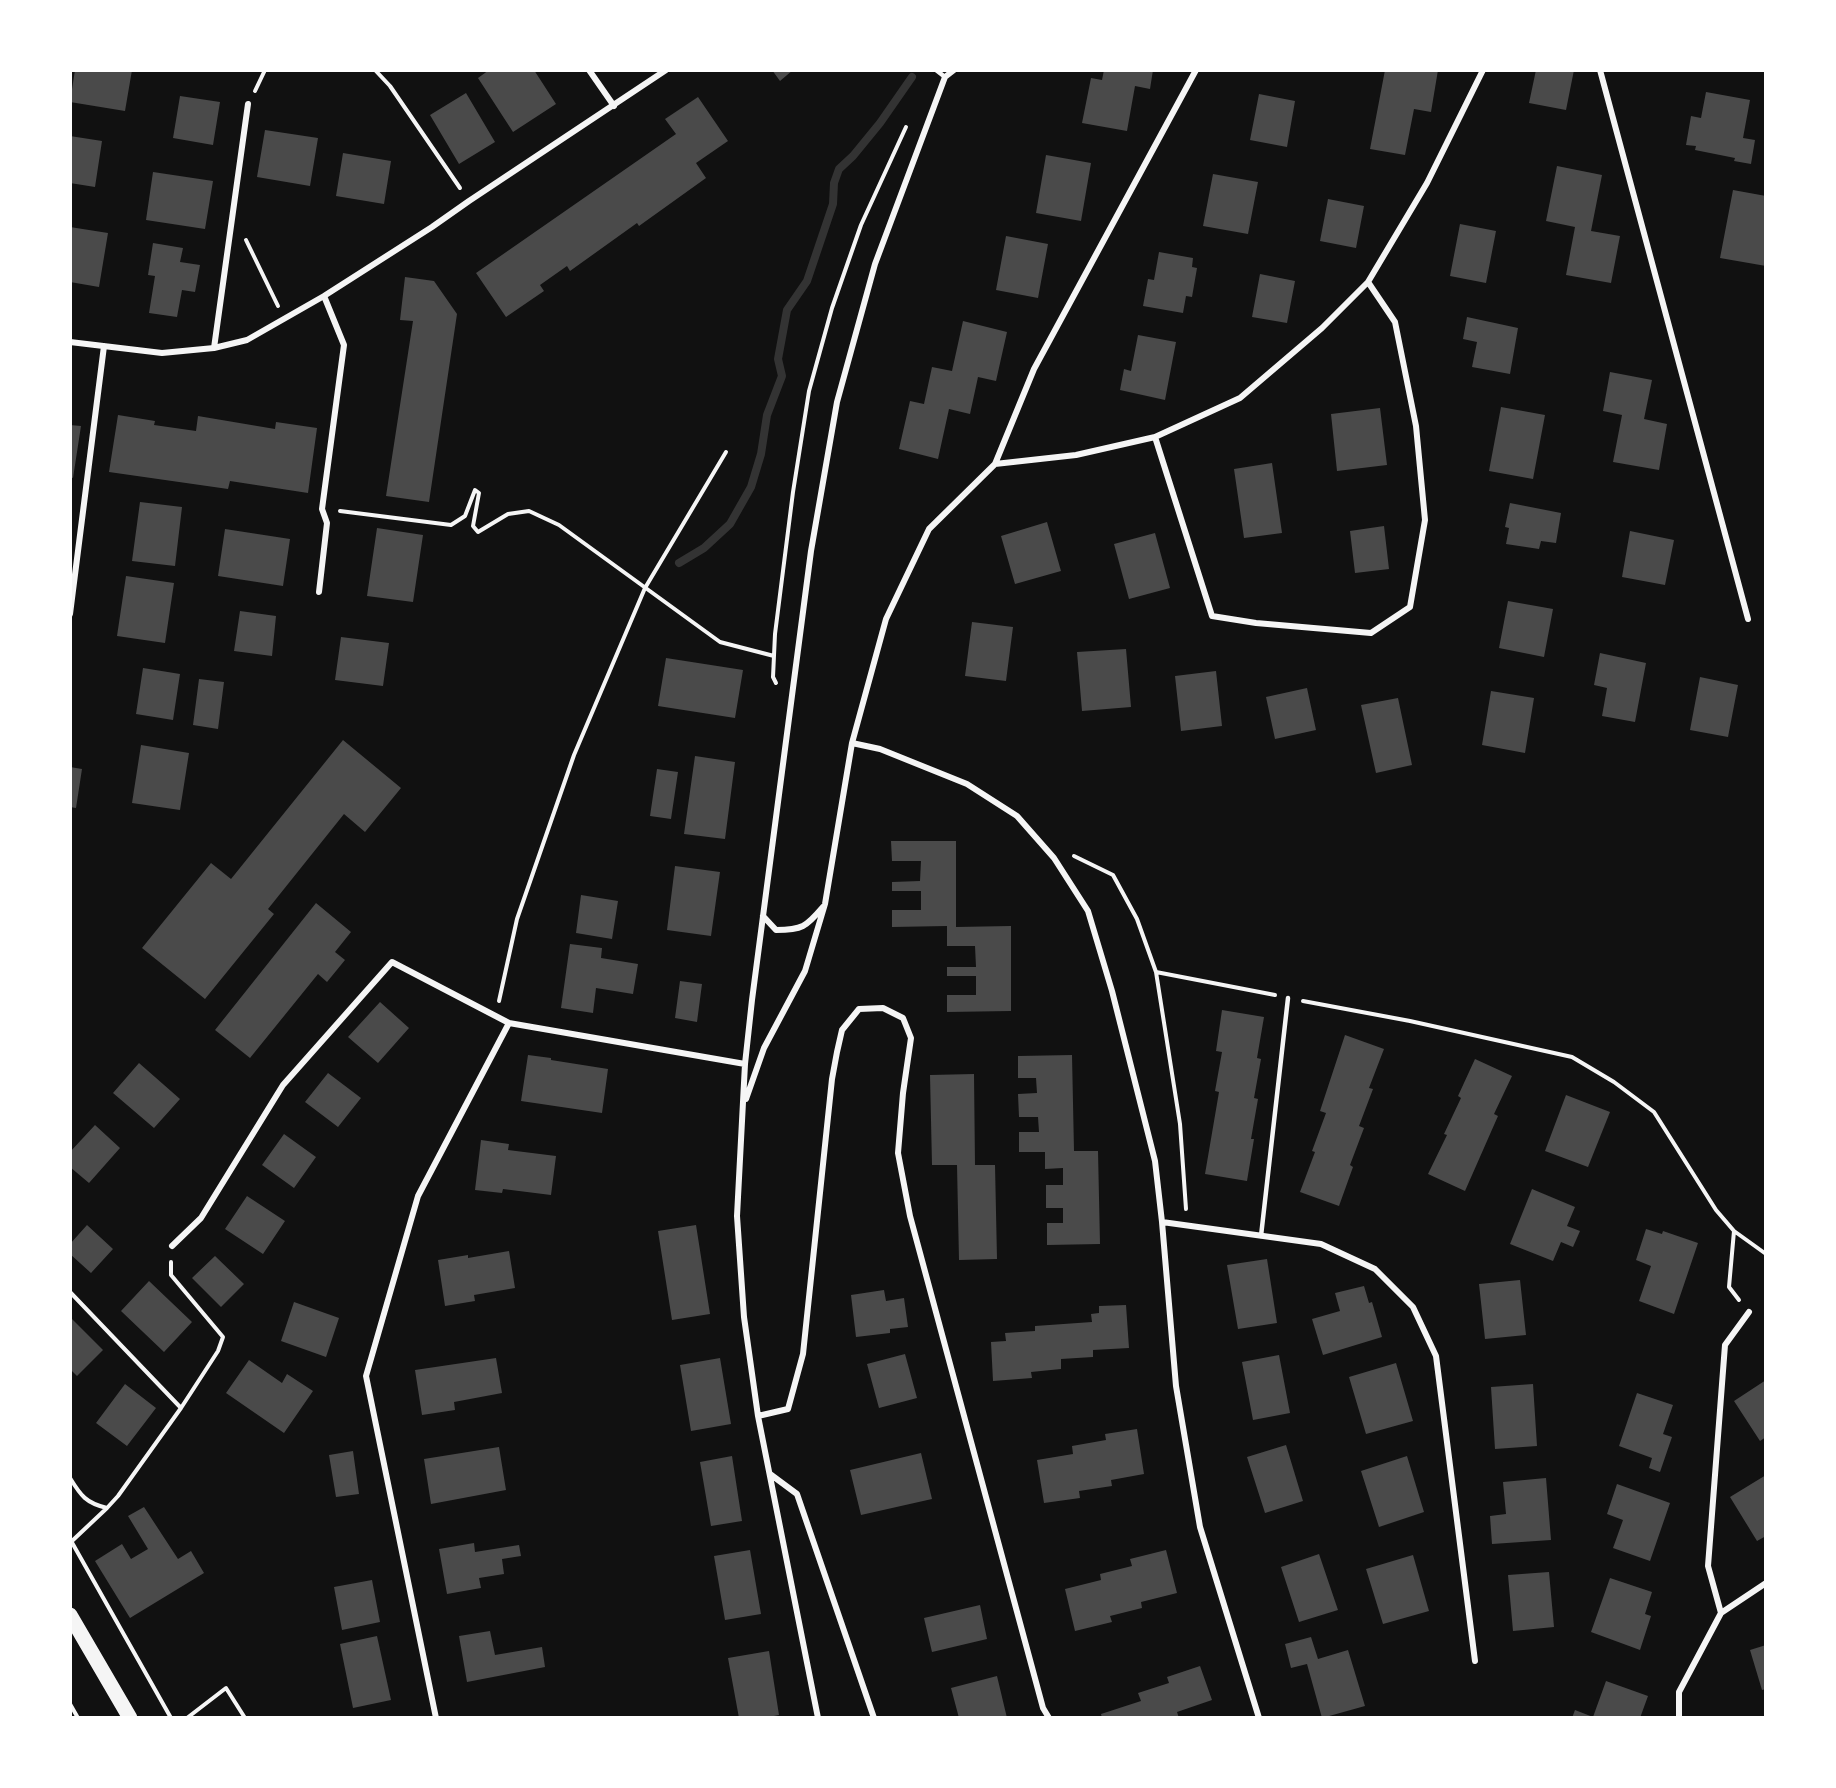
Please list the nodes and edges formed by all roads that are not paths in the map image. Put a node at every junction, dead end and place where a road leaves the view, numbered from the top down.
1 (589, 70) edge
2 (666, 70) edge
3 (936, 70) edge
4 (954, 70) edge
5 (1196, 70) edge
6 (1483, 70) edge
7 (1600, 70) edge
8 (945, 77) junction
9 (248, 104) road end
10 (614, 106) junction
11 (1368, 282) junction
12 (324, 296) junction
13 (70, 342) edge
14 (104, 346) junction
15 (214, 348) junction
16 (1155, 437) junction
17 (995, 464) junction
18 (319, 592) dead end
19 (70, 614) edge
20 (1748, 618) dead end
21 (852, 743) junction
22 (825, 904) junction
23 (763, 916) junction
24 (1288, 998) road end
25 (509, 1023) junction
26 (745, 1064) junction
27 (743, 1108) junction
28 (1162, 1222) junction
29 (1261, 1236) junction
30 (172, 1246) road end
31 (1749, 1312) road end
32 (758, 1416) junction
33 (770, 1474) junction
34 (1766, 1583) edge
35 (1721, 1613) junction
36 (70, 1615) edge
37 (1475, 1661) dead end
38 (130, 1718) edge
39 (436, 1718) edge
40 (818, 1718) edge
41 (874, 1718) edge
42 (1049, 1718) edge
43 (1259, 1718) edge
44 (1679, 1718) edge

1 - 10 street
2 - 10 street
3 - 8 lane
4 - 8 street
5 - 17 street
6 - 11 street
7 - 20 street
8 - 23 street
9 - 15 street
10 - 12 street
11 - 16 street
11 - 16 street
12 - 15 street
12 - 18 street
13 - 14 street
14 - 15 street
14 - 19 street
16 - 17 street
17 - 21 street
21 - 22 street
21 - 28 street
22 - 23 street
22 - 27 street
23 - 26 street
24 - 29 lane
25 - 26 street
25 - 30 street
25 - 39 street
26 - 27 street
27 - 32 street
28 - 29 street
28 - 43 street
29 - 37 street
31 - 35 street
32 - 33 street
32 - 42 street
33 - 40 street
33 - 41 street
34 - 35 street
35 - 44 street
36 - 38 main road

